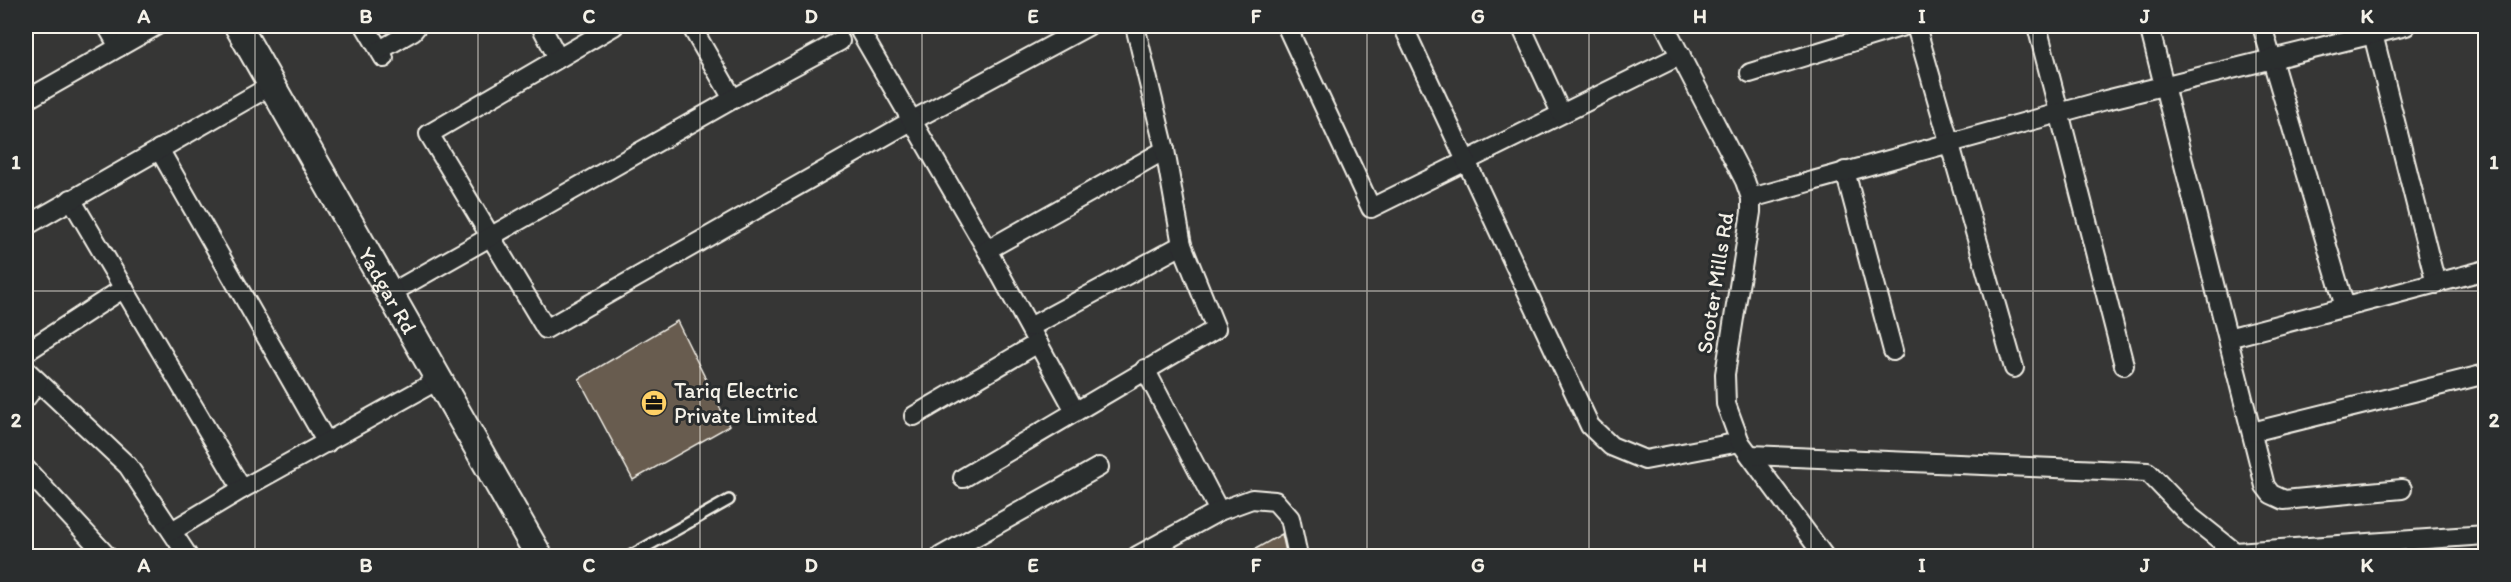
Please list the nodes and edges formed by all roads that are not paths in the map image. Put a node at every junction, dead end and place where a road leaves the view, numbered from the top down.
1 (107, 26) edge
2 (156, 26) edge
3 (238, 26) edge
4 (365, 26) edge
5 (417, 26) edge
6 (541, 26) edge
7 (614, 26) edge
8 (691, 26) edge
9 (1088, 26) edge
10 (1135, 26) edge
11 (1290, 26) edge
12 (1402, 26) edge
13 (1521, 26) edge
14 (1665, 26) edge
15 (1904, 26) edge
16 (1916, 26) edge
17 (2037, 26) edge
18 (2149, 26) edge
19 (2262, 26) edge
20 (2406, 26) edge
21 (865, 28) edge
22 (2372, 30) edge
23 (836, 33) edge
24 (119, 46) junction
25 (1681, 55) junction
26 (558, 58) junction
27 (2272, 59) junction
28 (1750, 73) dead end
29 (272, 85) junction
30 (2165, 86) junction
31 (733, 99) junction
32 (26, 100) edge
33 (1561, 113) junction
34 (2061, 113) junction
35 (913, 120) junction
36 (1950, 143) junction
37 (159, 149) junction
38 (1165, 150) junction
39 (1466, 160) junction
40 (1845, 171) junction
41 (1751, 198) junction
42 (71, 200) junction
43 (26, 226) edge
44 (489, 237) junction
45 (1182, 244) junction
46 (987, 250) junction
47 (2486, 270) edge
48 (2436, 284) junction
49 (123, 288) junction
50 (391, 293) junction
51 (2345, 307) junction
52 (1034, 335) junction
53 (2228, 338) junction
54 (26, 351) edge
55 (1893, 351) dead end
56 (2124, 365) dead end
57 (2014, 368) dead end
58 (1145, 369) junction
59 (2486, 374) edge
60 (32, 376) edge
61 (440, 380) junction
62 (26, 398) edge
63 (1075, 411) junction
64 (914, 416) dead end
65 (2252, 432) junction
66 (327, 443) junction
67 (1745, 448) junction
68 (1099, 466) dead end
69 (26, 470) edge
70 (963, 478) dead end
71 (242, 489) junction
72 (2402, 489) dead end
73 (729, 500) dead end
74 (1219, 511) junction
75 (172, 531) junction
76 (2486, 535) edge
77 (2240, 554) edge
78 (108, 556) edge
79 (188, 556) edge
80 (539, 556) edge
81 (630, 556) edge
82 (941, 556) edge
83 (1137, 556) edge
84 (1298, 556) edge
85 (1824, 556) edge

1 - 24 street
2 - 24 street
3 - 29 street, Yadgar Rd
4 - 5 street
6 - 26 street
7 - 26 street
8 - 31 street
9 - 35 street
10 - 38 street
11 - 39 street
12 - 39 street
13 - 33 street
14 - 25 street, Sooter Mills Rd
15 - 28 street
16 - 36 street
17 - 34 street
18 - 30 street
19 - 27 street
20 - 22 street
21 - 23 street
21 - 35 street
22 - 27 street
22 - 48 street
23 - 31 street
24 - 32 street
25 - 33 street
25 - 41 street, Sooter Mills Rd
26 - 44 street
27 - 30 street
27 - 51 street
29 - 37 street
29 - 50 street, Yadgar Rd
30 - 34 street
30 - 53 street
31 - 44 street
33 - 39 street
34 - 36 street
34 - 56 street
35 - 44 street
35 - 46 street
36 - 40 street
36 - 57 street
37 - 42 street
37 - 66 street
38 - 45 street
38 - 46 street
39 - 67 street
40 - 41 street
40 - 55 street
41 - 67 street, Sooter Mills Rd
42 - 43 street
42 - 49 street
44 - 50 street
45 - 52 street
45 - 58 street
46 - 52 street
47 - 48 street
48 - 51 street
49 - 54 street
49 - 71 street
50 - 61 street, Yadgar Rd
51 - 53 street
52 - 63 street
52 - 64 street
53 - 65 street
58 - 63 street
58 - 74 street
59 - 65 street
60 - 62 street
60 - 75 street
61 - 66 street
61 - 80 street, Yadgar Rd
63 - 70 street
65 - 72 street
66 - 71 street
67 - 77 street
67 - 85 street, Sooter Mills Rd
68 - 82 street
69 - 78 street
71 - 75 street
73 - 81 lane
74 - 83 street
74 - 84 street
75 - 79 street
76 - 77 street

